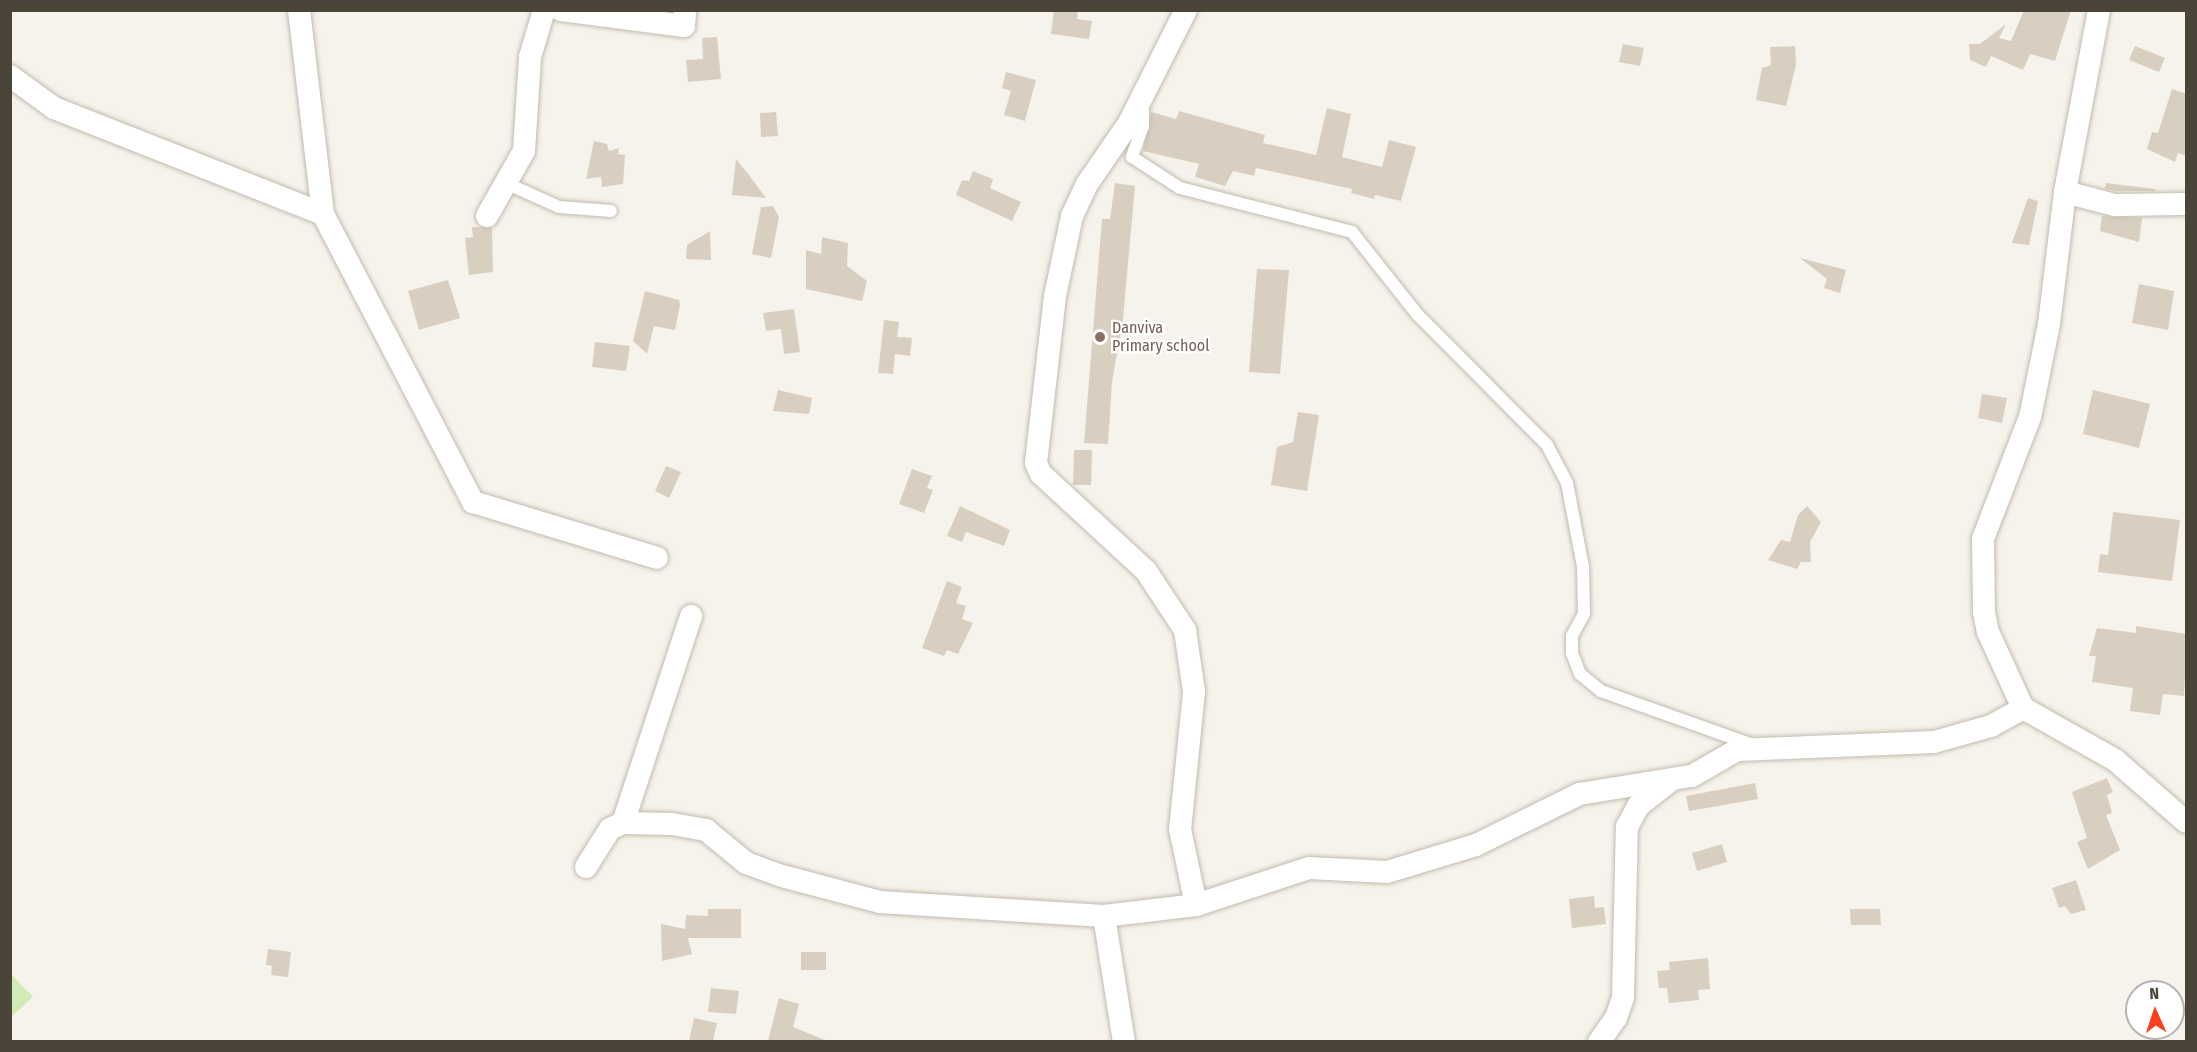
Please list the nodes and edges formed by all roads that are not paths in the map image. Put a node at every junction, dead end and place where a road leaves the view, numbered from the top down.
1 (299, 10) edge
2 (544, 10) edge
3 (561, 10) edge
4 (685, 10) edge
5 (1186, 10) edge
6 (2098, 10) edge
7 (10, 76) edge
8 (1143, 92) junction
9 (508, 184) junction
10 (2065, 192) junction
11 (2187, 204) edge
12 (611, 211) dead end
13 (323, 214) junction
14 (487, 216) dead end
15 (657, 558) dead end
16 (691, 616) dead end
17 (2023, 708) junction
18 (1757, 747) junction
19 (1671, 781) junction
20 (2187, 822) edge
21 (623, 823) junction
22 (586, 867) dead end
23 (1196, 905) junction
24 (1104, 916) junction
25 (1605, 1038) edge
26 (1124, 1041) edge

1 - 13 street
2 - 9 street
3 - 4 street
5 - 8 street
6 - 10 street
7 - 13 street
8 - 18 lane
8 - 23 street
9 - 12 lane
9 - 14 street
10 - 11 street
10 - 17 street
13 - 15 street
16 - 21 street
17 - 18 street
17 - 20 street
18 - 19 street
19 - 23 street
19 - 25 street
21 - 22 street
21 - 24 street
23 - 24 street
24 - 26 street

